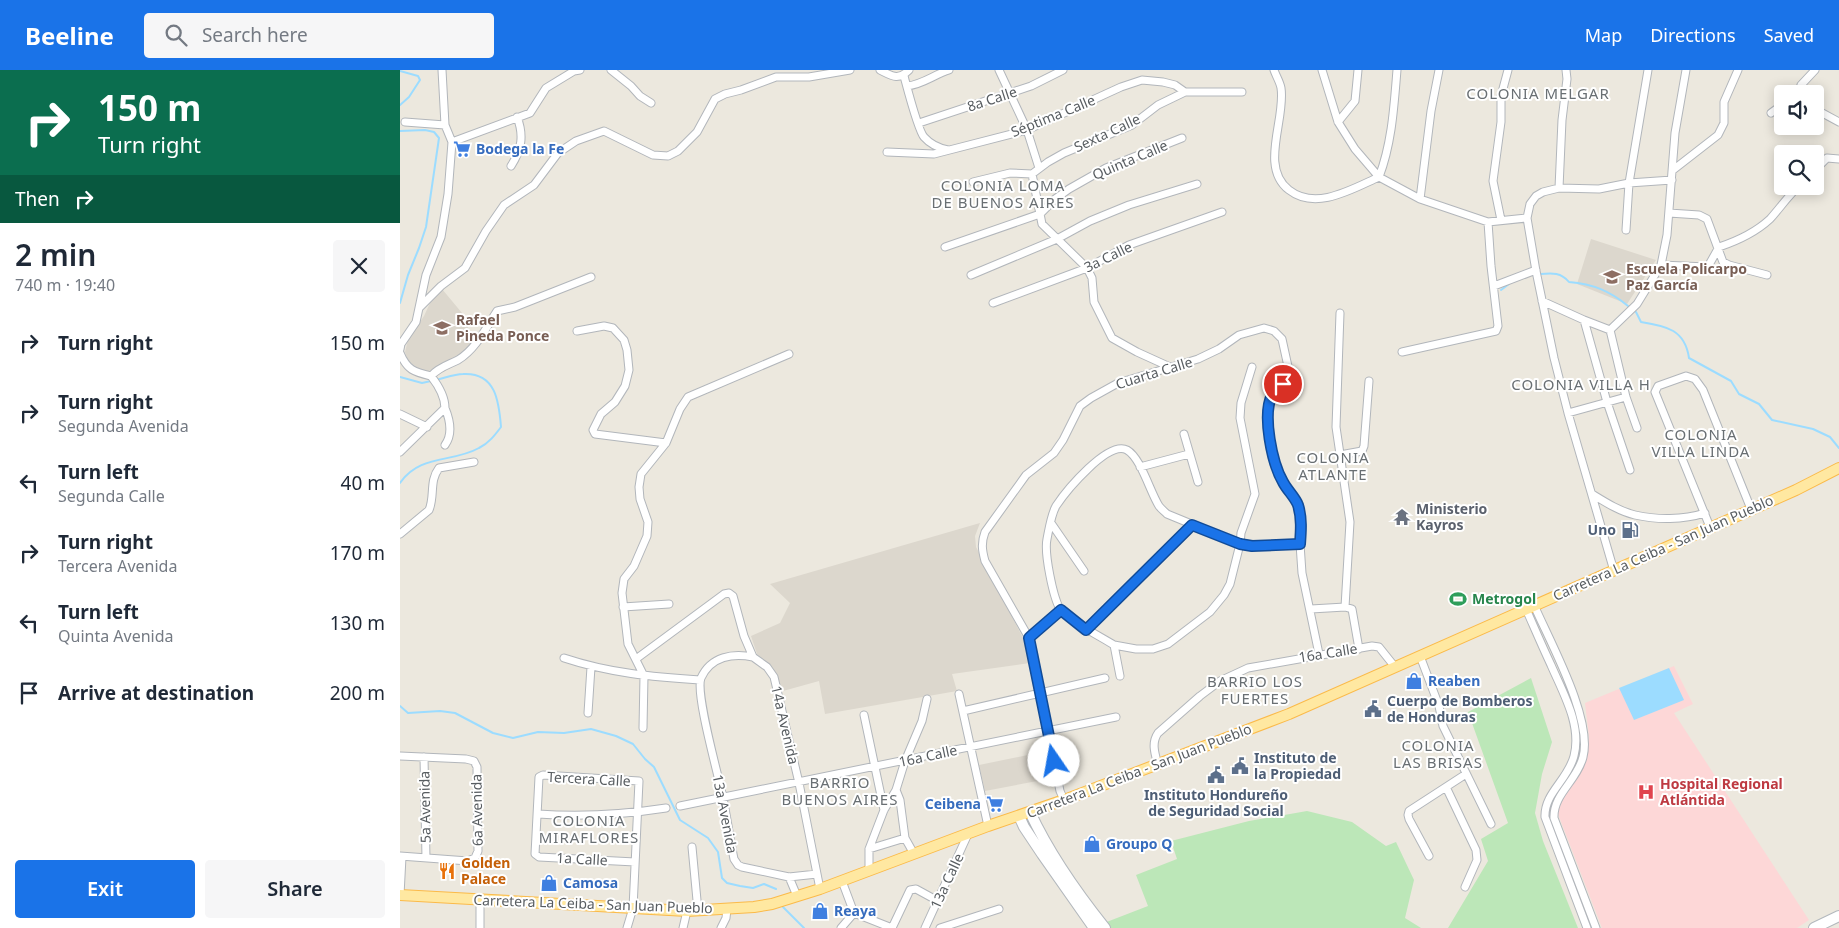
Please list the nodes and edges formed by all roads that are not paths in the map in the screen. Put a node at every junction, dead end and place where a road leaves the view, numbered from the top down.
1 (442, 70) edge
2 (580, 70) edge
3 (611, 70) edge
4 (850, 70) edge
5 (880, 70) edge
6 (909, 70) edge
7 (949, 70) edge
8 (999, 70) edge
9 (1063, 70) edge
10 (1274, 70) edge
11 (1322, 70) edge
12 (1358, 70) edge
13 (1397, 70) edge
14 (1439, 70) edge
15 (1508, 70) edge
16 (1566, 70) edge
17 (1648, 70) edge
18 (1686, 70) edge
19 (1738, 70) edge
20 (1814, 70) edge
21 (776, 73) edge
22 (904, 76) junction
23 (1801, 85) edge
24 (907, 86) junction
25 (1185, 92) junction
26 (1242, 92) dead end
27 (1010, 93) junction
28 (651, 102) dead end
29 (1774, 111) edge
30 (1771, 113) dead end
31 (1824, 114) edge
32 (517, 117) junction
33 (405, 122) dead end
34 (1338, 122) junction
35 (1839, 122) edge
36 (919, 123) junction
37 (444, 125) junction
38 (1028, 130) junction
39 (1182, 138) dead end
40 (452, 142) junction
41 (951, 150) junction
42 (887, 152) dead end
43 (1839, 159) edge
44 (1824, 161) edge
45 (511, 166) dead end
46 (1040, 168) junction
47 (1673, 170) junction
48 (1032, 174) junction
49 (1379, 177) junction
50 (1672, 180) junction
51 (973, 182) dead end
52 (1629, 183) junction
53 (1197, 184) dead end
54 (1558, 188) junction
55 (1791, 195) edge
56 (1420, 199) junction
57 (1222, 212) dead end
58 (1669, 213) junction
59 (1040, 214) junction
60 (1527, 218) junction
61 (1500, 220) junction
62 (1488, 222) junction
63 (1626, 230) dead end
64 (1057, 239) junction
65 (945, 246) dead end
66 (1719, 247) junction
67 (1661, 265) junction
68 (1086, 268) junction
69 (1537, 273) junction
70 (971, 275) dead end
71 (1767, 275) dead end
72 (591, 278) dead end
73 (1494, 286) junction
74 (1542, 301) junction
75 (993, 303) dead end
76 (420, 307) junction
77 (1340, 313) dead end
78 (1584, 320) junction
79 (1610, 330) junction
80 (577, 331) dead end
81 (400, 344) edge
82 (400, 349) edge
83 (1402, 352) dead end
84 (400, 353) edge
85 (789, 354) dead end
86 (1170, 367) junction
87 (1252, 367) dead end
88 (433, 378) junction
89 (1369, 381) dead end
90 (1626, 397) junction
91 (1607, 402) junction
92 (445, 408) junction
93 (1568, 413) junction
94 (400, 414) edge
95 (428, 427) junction
96 (1637, 428) dead end
97 (1184, 434) dead end
98 (666, 443) junction
99 (445, 445) dead end
100 (400, 452) edge
101 (1189, 454) junction
102 (1340, 454) junction
103 (474, 462) dead end
104 (1140, 467) junction
105 (1839, 468) edge
106 (1630, 470) dead end
107 (1198, 482) dead end
108 (1592, 494) junction
109 (1751, 509) junction
110 (1705, 514) junction
111 (1051, 523) junction
112 (1192, 525) junction
113 (1710, 527) junction
114 (400, 534) edge
115 (1240, 544) junction
116 (1300, 544) junction
117 (1614, 570) junction
118 (1084, 571) dead end
119 (669, 604) dead end
120 (623, 607) junction
121 (1345, 607) junction
122 (1530, 607) junction
123 (1311, 609) junction
124 (1061, 610) junction
125 (1086, 630) junction
126 (1029, 638) junction
127 (1114, 645) junction
128 (1359, 649) junction
129 (1319, 654) junction
130 (1420, 656) junction
131 (753, 657) junction
132 (564, 658) dead end
133 (636, 659) junction
134 (591, 667) junction
135 (1395, 667) junction
136 (644, 676) junction
137 (1120, 676) dead end
138 (1106, 678) dead end
139 (700, 680) junction
140 (1041, 693) junction
141 (959, 694) dead end
142 (927, 699) dead end
143 (963, 711) junction
144 (588, 713) dead end
145 (864, 715) dead end
146 (1116, 717) dead end
147 (643, 728) dead end
148 (1047, 732) junction
149 (970, 747) junction
150 (400, 756) edge
151 (424, 757) junction
152 (905, 761) junction
153 (1158, 765) junction
154 (875, 766) junction
155 (1466, 774) junction
156 (798, 783) junction
157 (1446, 787) junction
158 (896, 790) junction
159 (723, 798) junction
160 (1064, 800) junction
161 (680, 806) dead end
162 (666, 808) dead end
163 (884, 810) junction
164 (1030, 812) junction
165 (638, 813) junction
166 (538, 814) junction
167 (1020, 816) junction
168 (1491, 824) dead end
169 (988, 826) junction
170 (968, 834) junction
171 (905, 838) junction
172 (692, 846) dead end
173 (869, 849) junction
174 (914, 854) junction
175 (1429, 856) dead end
176 (401, 857) edge
177 (426, 858) junction
178 (635, 862) junction
179 (869, 871) junction
180 (817, 874) junction
181 (789, 877) junction
182 (842, 881) junction
183 (1465, 887) dead end
184 (820, 889) junction
185 (400, 895) edge
186 (797, 896) junction
187 (480, 900) junction
188 (938, 901) junction
189 (633, 908) junction
190 (727, 909) junction
191 (999, 909) dead end
192 (692, 911) junction
193 (854, 913) junction
194 (1839, 916) edge
195 (480, 928) edge
196 (627, 928) edge
197 (683, 928) edge
198 (721, 928) edge
199 (841, 928) edge
200 (892, 928) edge
201 (925, 928) edge
202 (940, 928) edge
203 (1094, 928) edge
204 (1105, 928) edge
205 (1587, 928) edge
206 (1596, 928) edge
207 (1814, 928) edge

1 - 37 street
2 - 32 street
3 - 28 street
4 - 21 street
5 - 22 street
6 - 22 street
7 - 24 street
8 - 27 street
9 - 27 street, 8a Calle
10 - 49 street
11 - 34 street
12 - 34 street
13 - 49 street
14 - 56 street
15 - 61 street
16 - 54 street
17 - 52 street
18 - 47 street
19 - 47 street
20 - 23 street
21 - 76 street
22 - 24 street
24 - 36 street
25 - 26 street, Sexta Calle
25 - 38 street, Séptima Calle
25 - 46 street, Sexta Calle
27 - 36 street, 8a Calle
27 - 38 street
29 - 30 street
31 - 35 street
32 - 40 street
32 - 45 street
33 - 37 street
34 - 49 street
36 - 41 street
37 - 40 street
38 - 41 street, Séptima Calle
38 - 46 street
39 - 59 street, Quinta Calle
40 - 76 street
41 - 42 street, Séptima Calle
43 - 44 street
46 - 48 street, Sexta Calle
47 - 50 street
48 - 51 street
48 - 59 street
49 - 56 street
50 - 52 street
50 - 58 street
52 - 54 street
52 - 63 street
53 - 64 street
54 - 60 street
55 - 66 street
56 - 62 street
57 - 68 street, 3a Calle
58 - 66 street
58 - 67 street
59 - 64 street
59 - 65 street, Quinta Calle
60 - 61 street
60 - 69 street
61 - 62 street
62 - 73 street
64 - 68 street
64 - 70 street
66 - 67 street
66 - 71 street
67 - 79 street
68 - 75 street, 3a Calle
68 - 86 street
69 - 73 street
69 - 74 street
72 - 88 street
73 - 83 street
74 - 78 street
74 - 93 street
76 - 81 street
77 - 102 street
78 - 79 street
78 - 91 street
79 - 90 street
80 - 98 street
81 - 82 street
84 - 88 street
85 - 98 street
86 - 116 street, Cuarta Calle
86 - 126 street, Cuarta Calle
87 - 115 street
88 - 92 street
89 - 102 street
90 - 91 street
90 - 96 street
91 - 93 street
91 - 106 street
92 - 95 street
92 - 99 street
93 - 108 street
94 - 95 street
95 - 100 street
97 - 101 street
98 - 120 street
101 - 104 street
101 - 107 street
102 - 121 street
103 - 114 street
104 - 111 street
104 - 112 street
105 - 109 main road, Carretera La Ceiba - San Juan Pueblo
108 - 110 street
108 - 117 street
109 - 110 street
109 - 113 main road, Carretera La Ceiba - San Juan Pueblo
110 - 113 street
111 - 118 street
111 - 124 street
112 - 115 street
112 - 125 street
113 - 117 main road, Carretera La Ceiba - San Juan Pueblo
115 - 116 street
115 - 127 street
116 - 123 street
117 - 122 main road, Carretera La Ceiba - San Juan Pueblo
119 - 120 street
120 - 133 street
121 - 123 street
121 - 128 street
122 - 130 main road, Carretera La Ceiba - San Juan Pueblo
122 - 205 street
122 - 206 street
123 - 129 street
124 - 125 street
124 - 126 street
125 - 127 street
126 - 140 street
127 - 137 street
128 - 129 street, 16a Calle
128 - 135 street, 16a Calle
129 - 153 street, 16a Calle
130 - 135 main road, Carretera La Ceiba - San Juan Pueblo
130 - 155 street
131 - 133 street
131 - 139 street
131 - 156 street, 14a Avenida
132 - 134 street
133 - 136 street
134 - 136 street
134 - 144 street
135 - 153 main road, Carretera La Ceiba - San Juan Pueblo
136 - 139 street
136 - 147 street
138 - 140 street
139 - 159 street, 13a Avenida
140 - 143 street
140 - 148 street
141 - 143 street
142 - 152 street
143 - 149 street
145 - 154 street
146 - 148 street, 16a Calle
148 - 149 street, 16a Calle
148 - 160 street
149 - 152 street, 16a Calle
149 - 169 street
150 - 151 street
151 - 177 street, 5a Avenida
151 - 177 street, 6a Avenida
152 - 154 street, 16a Calle
152 - 158 street
153 - 160 main road, Carretera La Ceiba - San Juan Pueblo
154 - 156 street, 16a Calle
154 - 163 street
155 - 157 street
155 - 168 street
156 - 159 street, 16a Calle
156 - 180 street, 14a Avenida
157 - 175 street
157 - 183 street
158 - 163 street
158 - 171 street
159 - 161 street, 16a Calle
159 - 181 street, 13a Avenida
160 - 164 main road, Carretera La Ceiba - San Juan Pueblo
162 - 165 street
163 - 173 street
164 - 167 main road, Carretera La Ceiba - San Juan Pueblo
164 - 204 street
165 - 166 street
165 - 166 street, Tercera Calle
165 - 178 street
166 - 178 street, 1a Calle
167 - 169 main road, Carretera La Ceiba - San Juan Pueblo
167 - 203 street
169 - 170 main road, Carretera La Ceiba - San Juan Pueblo
170 - 174 main road, Carretera La Ceiba - San Juan Pueblo
170 - 188 street, 13a Calle
171 - 173 street
171 - 174 street
172 - 192 street
173 - 179 street
174 - 179 main road, Carretera La Ceiba - San Juan Pueblo
176 - 177 street
176 - 185 street
178 - 189 street
179 - 182 main road, Carretera La Ceiba - San Juan Pueblo
180 - 181 street, 13a Avenida
180 - 184 street, 14a Avenida
181 - 186 street
182 - 184 main road, Carretera La Ceiba - San Juan Pueblo
182 - 193 street
184 - 186 main road, Carretera La Ceiba - San Juan Pueblo
185 - 187 main road, Carretera La Ceiba - San Juan Pueblo
186 - 190 main road, Carretera La Ceiba - San Juan Pueblo
187 - 189 main road, Carretera La Ceiba - San Juan Pueblo
187 - 195 street
188 - 200 street
188 - 201 street, 13a Calle
189 - 192 main road, Carretera La Ceiba - San Juan Pueblo
189 - 196 street
190 - 192 main road, Carretera La Ceiba - San Juan Pueblo
190 - 198 street
191 - 202 street
192 - 197 street
193 - 199 street
193 - 200 street
194 - 207 street

